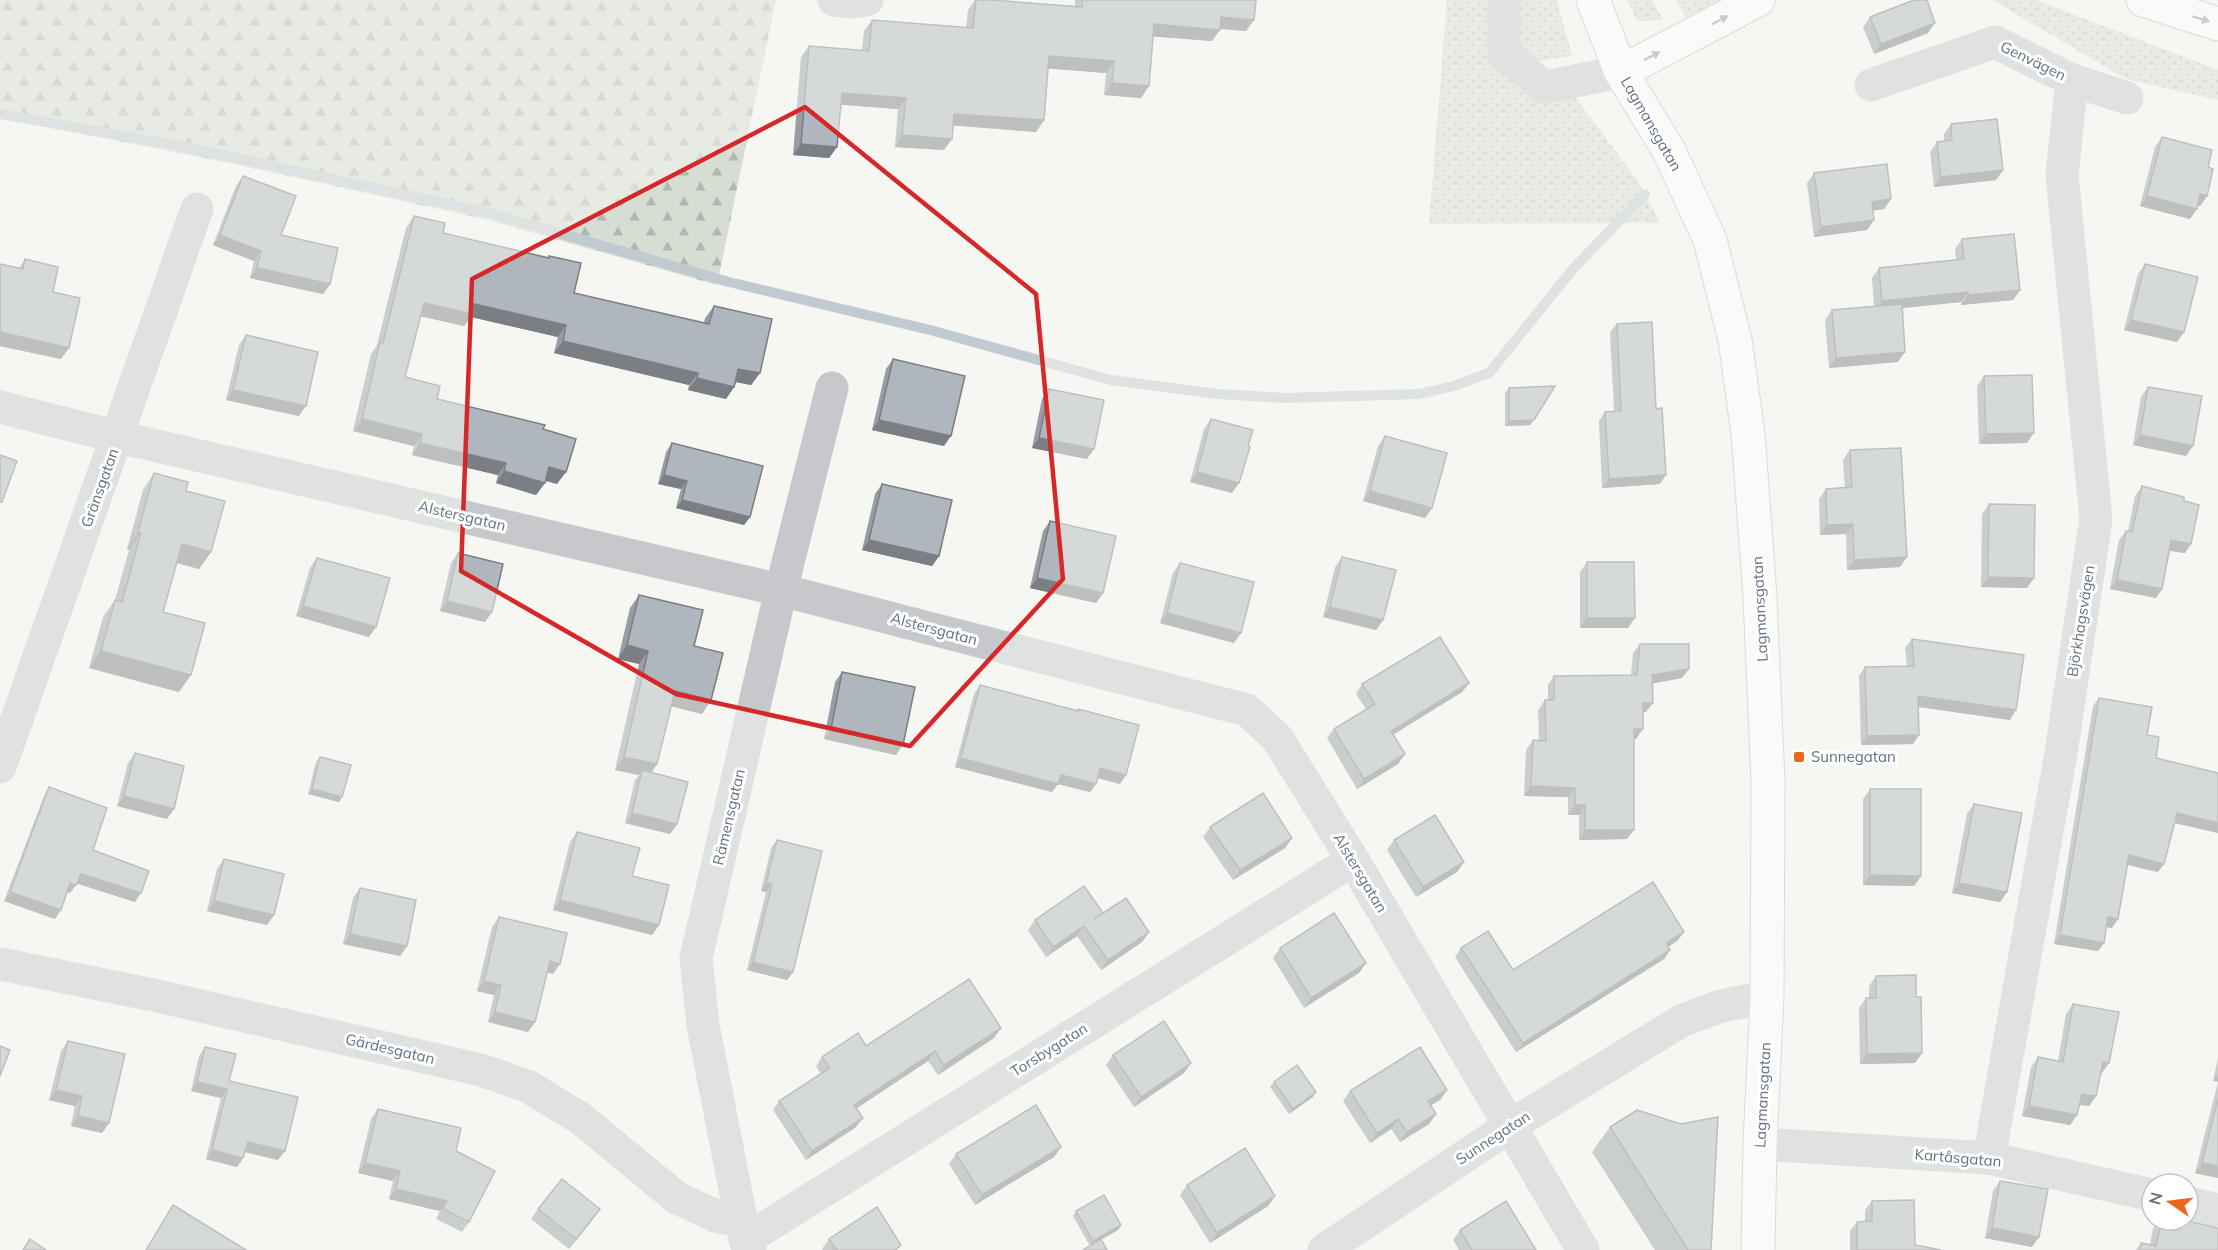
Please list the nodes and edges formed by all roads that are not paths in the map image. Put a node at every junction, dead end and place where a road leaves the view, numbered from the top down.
1 (834, 0) edge
2 (867, 0) edge
3 (1504, 0) edge
4 (1593, 0) edge
5 (1758, 0) edge
6 (2143, 0) edge
7 (2218, 24) edge
8 (1621, 72) junction
9 (2072, 80) junction
10 (1871, 85) dead end
11 (2127, 98) dead end
12 (197, 209) dead end
13 (832, 388) dead end
14 (0, 407) edge
15 (118, 437) junction
16 (781, 590) junction
17 (0, 767) edge
18 (1353, 860) junction
19 (0, 964) edge
20 (1767, 997) junction
21 (1510, 1126) junction
22 (1760, 1144) junction
23 (1989, 1158) junction
24 (2140, 1192) edge
25 (2200, 1206) edge
26 (2218, 1210) edge
27 (745, 1237) edge
28 (1324, 1250) edge
29 (1583, 1250) edge
30 (1758, 1250) edge

1 - 2 street
3 - 8 street
4 - 8 street, Lagmansgatan
8 -> 5 street
6 -> 7 street
8 - 20 street, Lagmansgatan
9 - 10 street, Genvägen
9 - 11 street, Genvägen
9 - 23 street, Björkhagsvägen
12 - 15 street, Gränsgatan
13 - 16 street, Rämensgatan
14 - 15 street, Alstersgatan
15 - 16 street, Alstersgatan
15 - 17 street, Gränsgatan
16 - 18 street, Alstersgatan
16 - 27 street, Rämensgatan
18 - 21 street, Alstersgatan
18 - 27 street, Torsbygatan
19 - 27 street, Gärdesgatan
20 - 21 street, Sunnegatan
20 - 22 street, Lagmansgatan
21 - 28 street, Sunnegatan
21 - 29 street, Alstersgatan
22 - 23 street, Kartåsgatan
22 - 30 street, Lagmansgatan
23 - 24 street, Kartåsgatan
25 - 26 street

